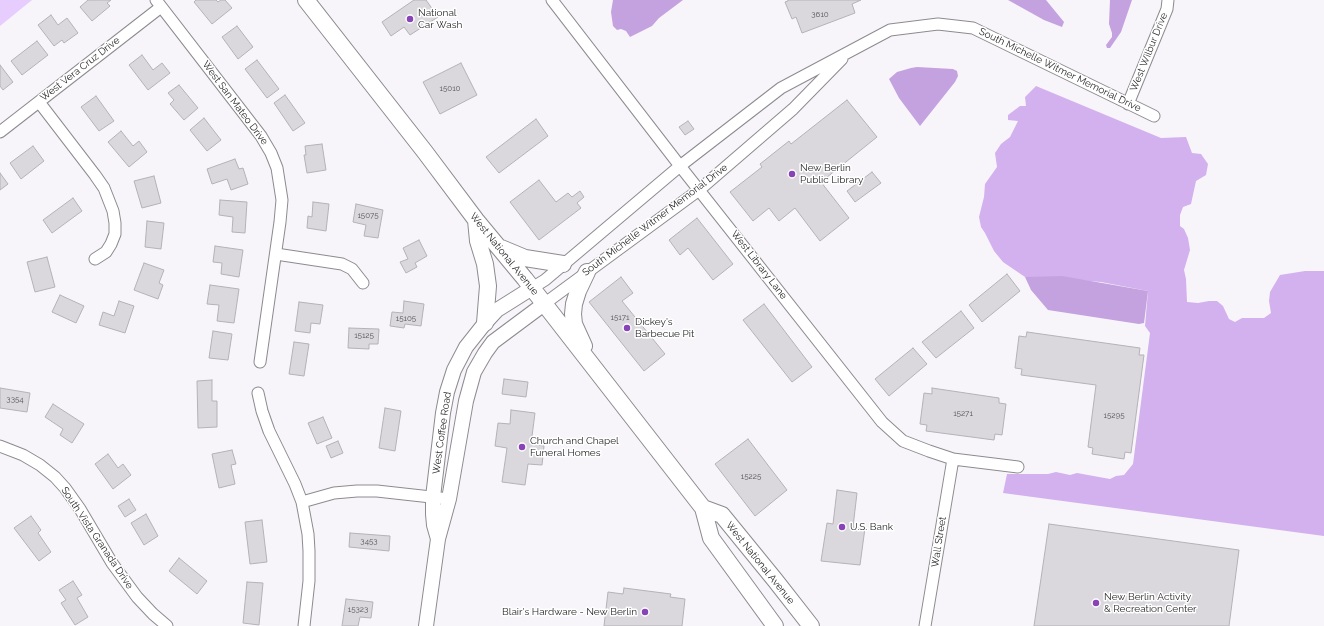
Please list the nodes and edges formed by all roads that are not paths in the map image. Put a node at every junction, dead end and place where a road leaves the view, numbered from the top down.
1 (306, 0) edge
2 (552, 0) edge
3 (1168, 0) edge
4 (158, 4) edge
5 (851, 50) junction
6 (39, 102) junction
7 (1128, 104) junction
8 (1154, 116) dead end
9 (0, 132) edge
10 (680, 166) junction
11 (699, 190) junction
12 (476, 220) junction
13 (499, 247) junction
14 (276, 254) junction
15 (95, 259) dead end
16 (563, 264) junction
17 (587, 272) junction
18 (363, 283) dead end
19 (532, 288) junction
20 (544, 304) junction
21 (484, 323) junction
22 (260, 362) dead end
23 (597, 373) junction
24 (258, 393) dead end
25 (0, 446) edge
26 (953, 459) junction
27 (1013, 467) dead end
28 (433, 497) junction
29 (449, 499) junction
30 (302, 502) junction
31 (703, 508) junction
32 (438, 540) junction
33 (167, 626) edge
34 (304, 626) edge
35 (426, 626) edge
36 (775, 626) edge
37 (811, 626) edge
38 (925, 626) edge

1 - 12 main road, West National Avenue
2 - 10 street, West Library Lane
3 - 7 street, West Wilbur Drive
4 - 6 street, West Vera Cruz Drive
4 - 14 street, West San Mateo Drive
5 - 7 street, South Michelle Witmer Memorial Drive
5 - 10 street, South Michelle Witmer Memorial Drive
5 - 11 street, South Michelle Witmer Memorial Drive
6 - 9 street, West Vera Cruz Drive
6 - 15 street
7 - 8 street, South Michelle Witmer Memorial Drive
10 - 11 street, West Library Lane
10 - 16 street, South Michelle Witmer Memorial Drive
11 - 17 street, South Michelle Witmer Memorial Drive
11 - 26 street, West Library Lane
12 - 13 main road, West National Avenue
12 - 21 main road
13 - 16 main road
13 - 19 main road, West National Avenue
14 - 18 street
14 - 22 street, West San Mateo Drive
16 - 19 street, South Michelle Witmer Memorial Drive
17 - 20 street, South Michelle Witmer Memorial Drive
17 - 23 main road
19 - 20 main road, West National Avenue
19 - 21 street, West Coffee Road
20 - 23 main road, West National Avenue
20 - 29 street, West Coffee Road
21 - 28 street, West Coffee Road
23 - 31 main road, West National Avenue
24 - 30 street
25 - 33 street, South Vista Granada Drive
26 - 27 street, West Library Lane
26 - 38 street, Wall Street
28 - 29 street
28 - 30 street
28 - 32 street, West Coffee Road
29 - 32 street, West Coffee Road
30 - 34 street
31 - 36 main road, West National Avenue
31 - 37 main road, West National Avenue
32 - 35 street, West Coffee Road

